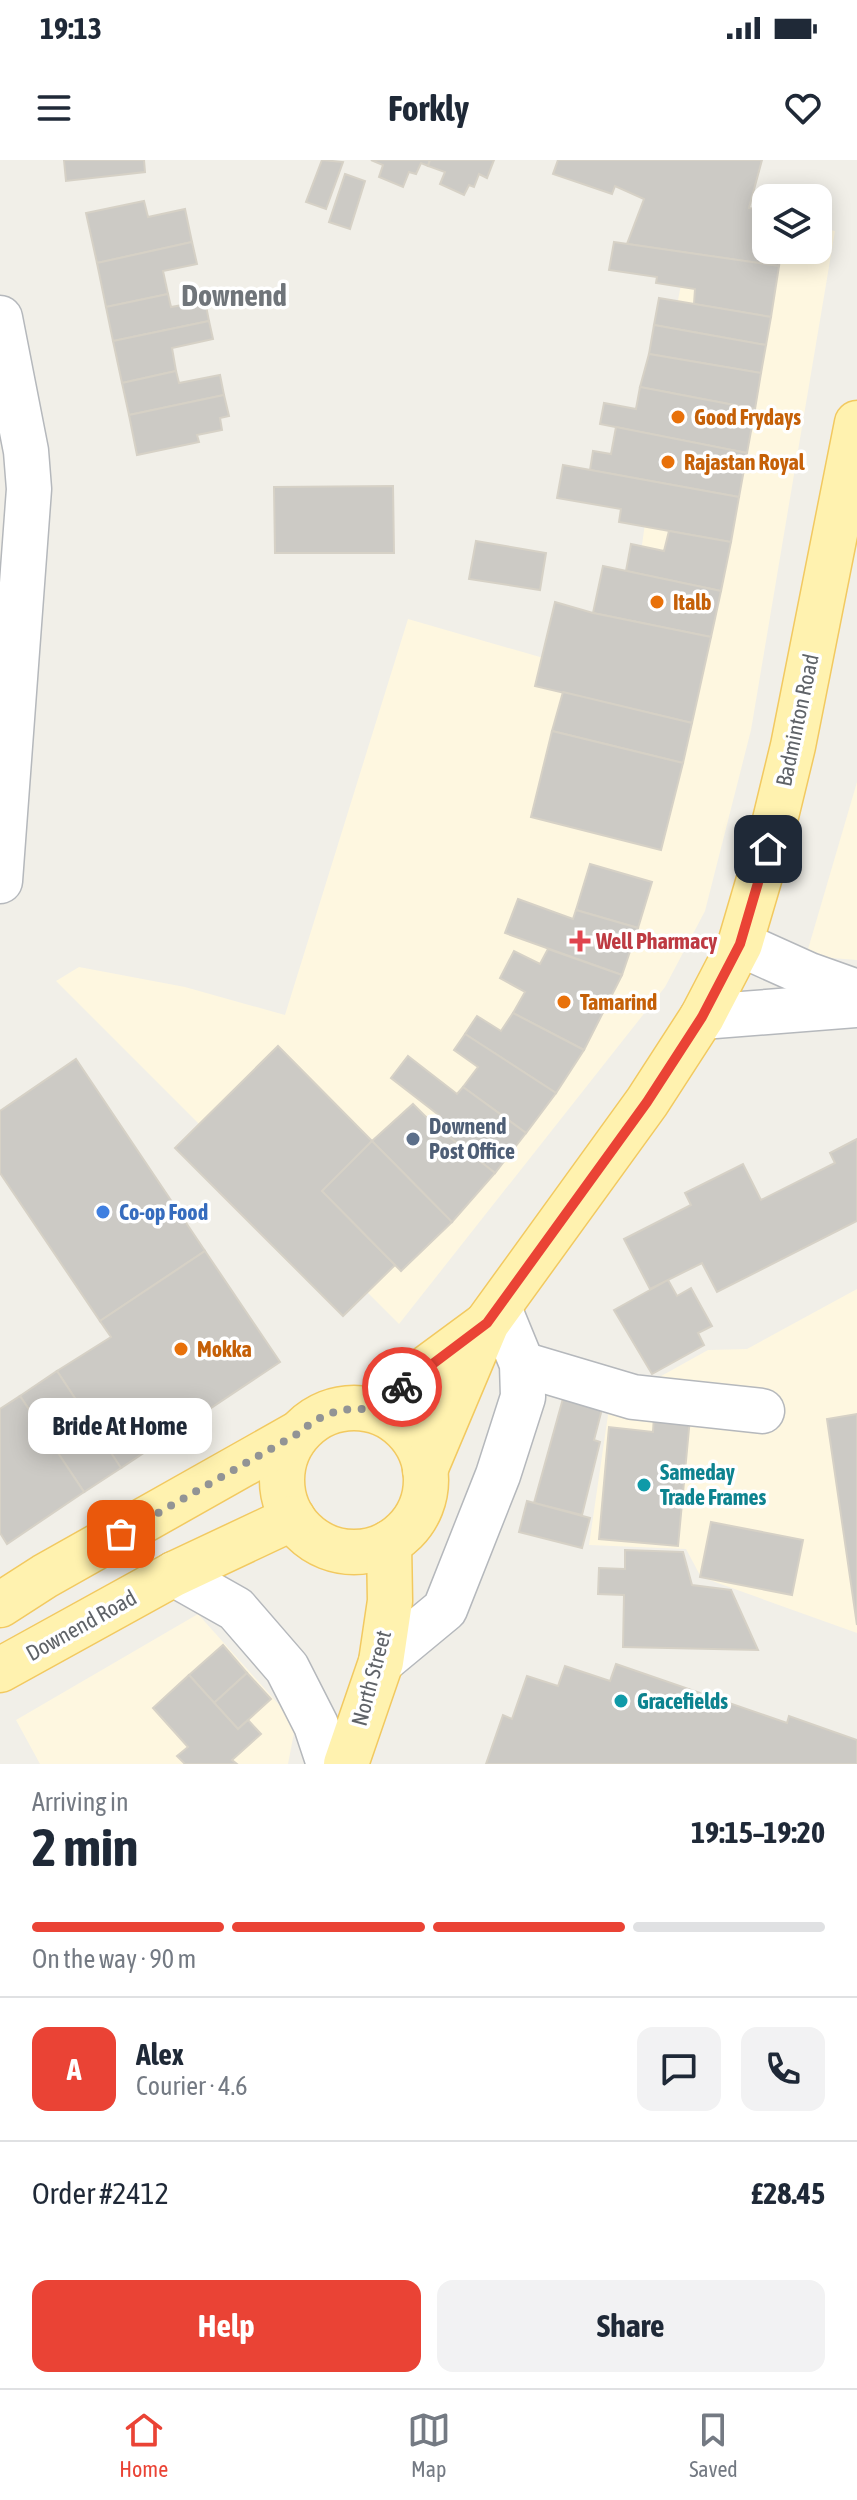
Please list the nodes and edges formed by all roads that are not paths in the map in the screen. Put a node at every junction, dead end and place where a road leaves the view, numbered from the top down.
1 (0, 318) edge
2 (857, 423) edge
3 (0, 881) edge
4 (740, 944) junction
5 (857, 992) edge
6 (857, 1005) edge
7 (702, 1017) junction
8 (493, 1316) junction
9 (522, 1364) junction
10 (374, 1410) junction
11 (762, 1411) dead end
12 (297, 1434) junction
13 (425, 1470) junction
14 (293, 1518) junction
15 (389, 1543) junction
16 (174, 1574) junction
17 (0, 1605) edge
18 (381, 1662) junction
19 (0, 1670) edge
20 (329, 1764) edge
21 (346, 1764) edge

1 - 3 street
2 - 4 main road, Badminton Road
4 - 5 street
4 - 7 main road, Badminton Road
6 - 7 street
7 - 8 main road, Badminton Road
8 - 9 street
8 - 10 main road, Badminton Road
8 - 13 main road, Badminton Road
9 - 11 street
9 - 18 street
10 - 12 main road
10 - 13 main road
12 - 14 main road
12 - 17 main road
13 - 15 main road
14 - 15 main road
14 - 16 main road, Downend Road
15 - 18 main road, North Street
16 - 19 main road, Downend Road
16 - 20 street
18 - 21 main road, North Street

